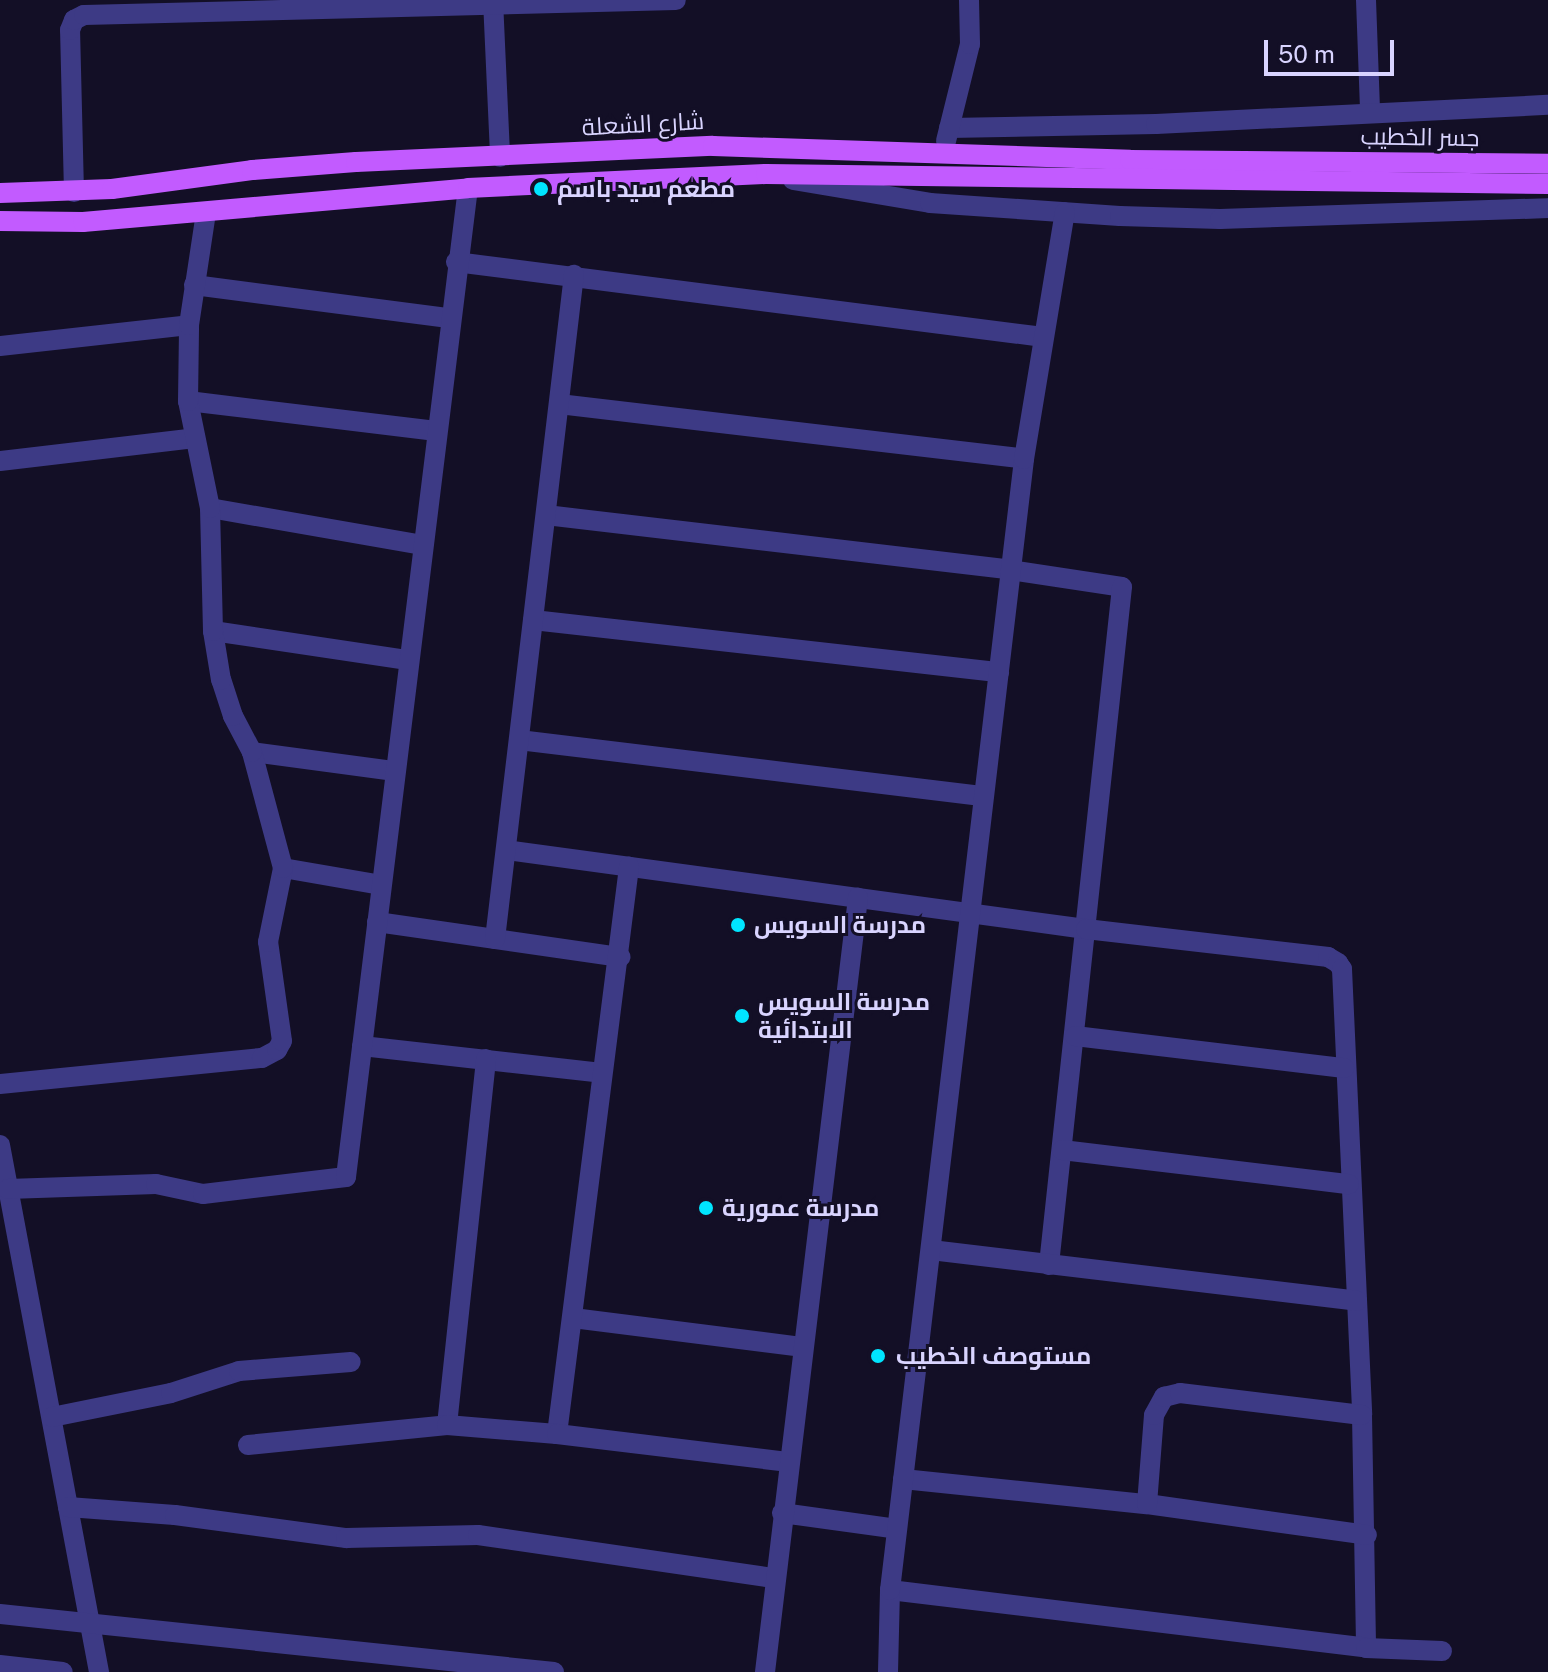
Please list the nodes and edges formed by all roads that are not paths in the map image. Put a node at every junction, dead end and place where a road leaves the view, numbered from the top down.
1 (676, 0) edge
2 (969, 0) edge
3 (1366, 0) edge
4 (493, 2) edge
5 (1548, 105) edge
6 (1370, 111) junction
7 (949, 128) junction
8 (943, 153) junction
9 (500, 157) junction
10 (1548, 164) edge
11 (1291, 172) junction
12 (766, 174) junction
13 (1548, 184) edge
14 (468, 188) junction
15 (74, 192) junction
16 (0, 193) edge
17 (1548, 208) edge
18 (206, 212) junction
19 (1065, 212) junction
20 (0, 221) edge
21 (456, 262) junction
22 (574, 275) junction
23 (194, 285) junction
24 (449, 318) junction
25 (189, 325) junction
26 (1043, 337) junction
27 (0, 346) edge
28 (188, 401) junction
29 (559, 404) junction
30 (436, 431) junction
31 (195, 438) junction
32 (1024, 459) junction
33 (0, 461) edge
34 (210, 508) junction
35 (546, 515) junction
36 (422, 545) junction
37 (1011, 570) junction
38 (533, 620) junction
39 (213, 631) junction
40 (408, 660) junction
41 (999, 672) junction
42 (519, 740) junction
43 (252, 752) junction
44 (395, 771) junction
45 (984, 796) junction
46 (506, 850) junction
47 (629, 867) junction
48 (283, 868) junction
49 (381, 885) junction
50 (858, 898) junction
51 (970, 913) junction
52 (377, 922) junction
53 (1086, 929) junction
54 (495, 939) junction
55 (620, 957) junction
56 (1075, 1036) junction
57 (362, 1046) junction
58 (486, 1059) junction
59 (1344, 1068) junction
60 (601, 1073) junction
61 (0, 1084) edge
62 (0, 1145) edge
63 (1062, 1150) junction
64 (1349, 1184) junction
65 (8, 1189) junction
66 (931, 1250) junction
67 (21, 1259) junction
68 (0, 1260) edge
69 (1049, 1265) junction
70 (1357, 1301) junction
71 (573, 1318) junction
72 (803, 1347) junction
73 (351, 1362) dead end
74 (1362, 1415) junction
75 (52, 1417) junction
76 (447, 1425) junction
77 (557, 1434) junction
78 (248, 1445) dead end
79 (789, 1462) junction
80 (903, 1479) junction
81 (1147, 1504) junction
82 (68, 1507) junction
83 (782, 1513) junction
84 (897, 1529) junction
85 (1367, 1535) junction
86 (774, 1578) junction
87 (890, 1590) junction
88 (0, 1614) edge
89 (88, 1622) junction
90 (1366, 1648) junction
91 (1442, 1651) dead end
92 (0, 1665) edge
93 (63, 1672) edge
94 (99, 1672) edge
95 (554, 1672) edge
96 (765, 1672) edge
97 (888, 1672) edge

1 - 4 street
2 - 7 street
3 - 6 street
4 - 9 street
4 - 15 street
5 - 6 street
6 - 7 street
7 - 8 street
8 - 9 main road, شارع الشعلة
8 - 11 main road, شارع الشعلة
9 - 15 main road, شارع الشعلة
10 - 11 main road, جسر الخطيب
11 - 12 main road
11 - 13 main road, جسر الخطيب
12 - 14 main road
12 - 19 street
14 - 18 main road
14 - 21 street
15 - 16 main road, شارع الشعلة
17 - 19 street
18 - 20 main road
18 - 23 street
19 - 26 street
21 - 22 street
21 - 24 street
22 - 26 street
22 - 29 street
23 - 24 street
23 - 25 street
24 - 30 street
25 - 27 street
25 - 28 street
26 - 32 street
28 - 30 street
28 - 31 street
29 - 32 street
29 - 35 street
30 - 36 street
31 - 33 street
31 - 34 street
32 - 37 street
34 - 36 street
34 - 39 street
35 - 37 street
35 - 38 street
36 - 40 street
37 - 41 street
37 - 53 street
38 - 41 street
38 - 42 street
39 - 40 street
39 - 43 street
40 - 44 street
41 - 45 street
42 - 45 street
42 - 46 street
43 - 44 street
43 - 48 street
44 - 49 street
45 - 51 street
46 - 47 street
46 - 54 street
47 - 50 street
47 - 55 street
48 - 49 street
48 - 61 street
49 - 52 street
50 - 51 street
50 - 72 street
51 - 53 street
51 - 66 street
52 - 54 street
52 - 57 street
53 - 56 street
53 - 59 street
54 - 55 street
55 - 60 street
56 - 59 street
56 - 63 street
57 - 58 street
57 - 65 street
58 - 60 street
58 - 76 street
59 - 64 street
60 - 71 street
62 - 65 street
63 - 64 street
63 - 69 street
64 - 70 street
65 - 67 street
66 - 69 street
66 - 80 street
67 - 68 street
67 - 75 street
69 - 70 street
70 - 74 street
71 - 72 street
71 - 77 street
72 - 79 street
73 - 75 street
74 - 81 street
74 - 85 street
75 - 82 street
76 - 77 street
76 - 78 street
77 - 79 street
79 - 83 street
80 - 81 street
80 - 84 street
81 - 85 street
82 - 86 street
82 - 89 street
83 - 84 street
83 - 86 street
84 - 87 street
85 - 90 street
86 - 96 street
87 - 90 street
87 - 97 street
88 - 89 street
89 - 94 street
89 - 95 street
90 - 91 street
92 - 93 street

